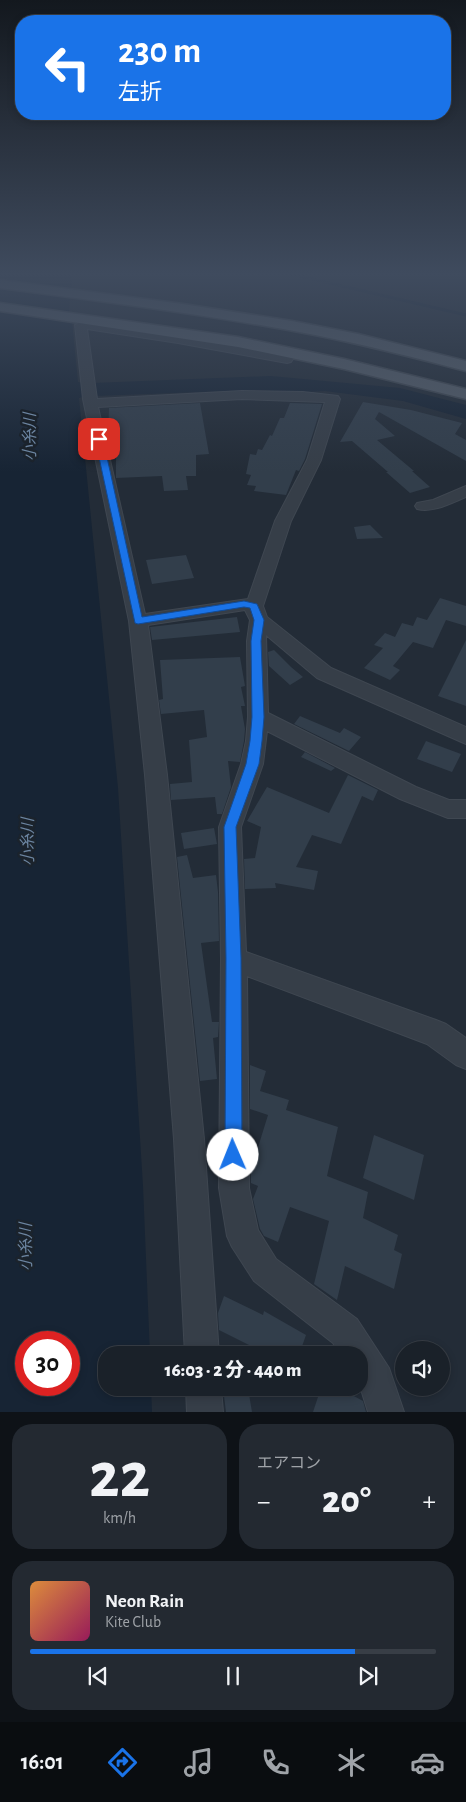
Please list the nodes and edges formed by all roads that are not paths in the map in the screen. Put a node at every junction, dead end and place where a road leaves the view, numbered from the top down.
1 (83, 340) edge
2 (186, 340) edge
3 (222, 340) edge
4 (361, 340) edge
5 (291, 353) junction
6 (466, 366) edge
7 (466, 394) edge
8 (90, 401) junction
9 (466, 490) edge
10 (423, 506) dead end
11 (256, 613) junction
12 (138, 621) junction
13 (258, 717) junction
14 (466, 736) edge
15 (466, 809) edge
16 (234, 958) junction
17 (466, 1055) edge
18 (201, 1346) edge
19 (204, 1396) edge
20 (205, 1412) edge
21 (386, 1412) edge

1 - 8 street
2 - 5 street
3 - 5 main road
4 - 6 main road
5 - 7 main road
8 - 11 street
8 - 12 street
9 - 10 street
11 - 12 street
11 - 13 street
11 - 14 street
12 - 18 street
13 - 15 street
13 - 16 street
16 - 17 street
16 - 21 street
19 - 20 street

